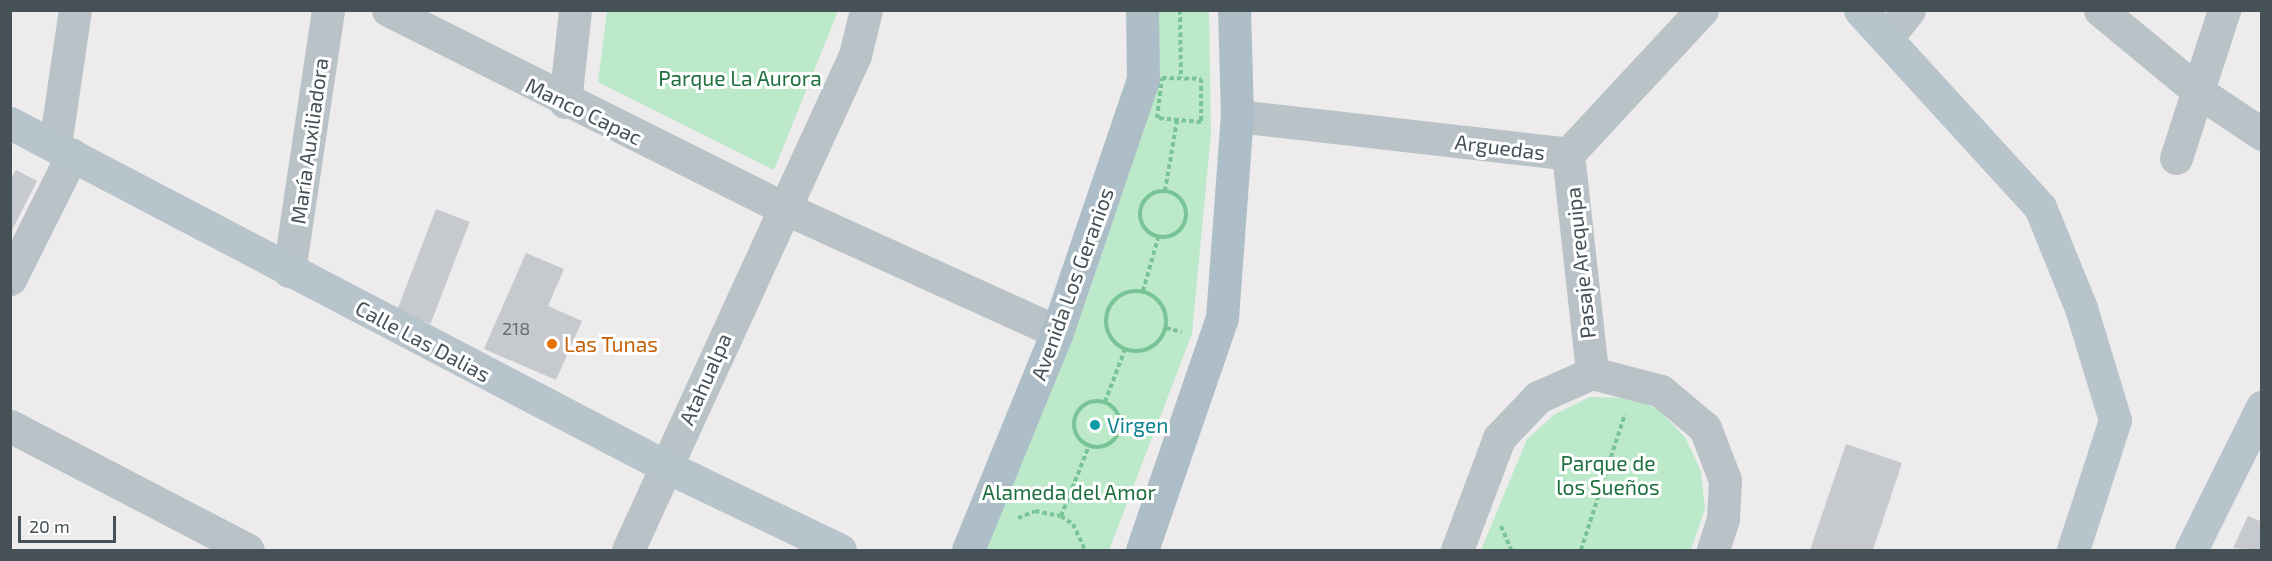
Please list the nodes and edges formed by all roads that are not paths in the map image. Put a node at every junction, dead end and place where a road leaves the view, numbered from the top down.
1 (75, 10) edge
2 (328, 10) edge
3 (388, 10) edge
4 (575, 10) edge
5 (866, 10) edge
6 (1142, 10) edge
7 (1234, 10) edge
8 (1702, 10) edge
9 (1860, 10) edge
10 (1910, 10) edge
11 (2100, 10) edge
12 (2224, 10) edge
13 (1888, 36) junction
14 (2199, 92) junction
15 (564, 102) junction
16 (1237, 116) junction
17 (10, 123) edge
18 (2262, 134) edge
19 (63, 150) junction
20 (1568, 154) junction
21 (2176, 158) dead end
22 (782, 207) junction
23 (289, 271) junction
24 (10, 279) edge
25 (1057, 332) junction
26 (1592, 373) junction
27 (2262, 407) edge
28 (10, 426) edge
29 (665, 466) junction
30 (229, 546) edge
31 (628, 550) edge
32 (840, 550) edge
33 (968, 550) edge
34 (1142, 550) edge
35 (1457, 550) edge
36 (1713, 550) edge
37 (2073, 550) edge
38 (2191, 550) edge

1 - 19 street
2 - 23 street, María Auxiliadora
3 - 15 street, Manco Capac
4 - 15 street
5 - 22 street, Atahualpa
6 - 25 main road, Avenida Los Geranios
7 - 16 main road
8 - 20 street, Arguedas
9 - 13 street
10 - 13 street
11 - 14 street
12 - 14 street
13 - 37 street
14 - 18 street
14 - 21 street
15 - 22 street, Manco Capac
16 - 20 street, Arguedas
16 - 34 main road
17 - 19 street, Calle Las Dalias
19 - 23 street, Calle Las Dalias
19 - 24 street
20 - 26 street, Pasaje Arequipa
22 - 25 street, Manco Capac
22 - 29 street, Atahualpa
23 - 29 street, Calle Las Dalias
25 - 33 main road, Avenida Los Geranios
26 - 35 street
26 - 36 street
27 - 38 street
28 - 30 street
29 - 31 street, Atahualpa
29 - 32 street, Calle Las Dalias

